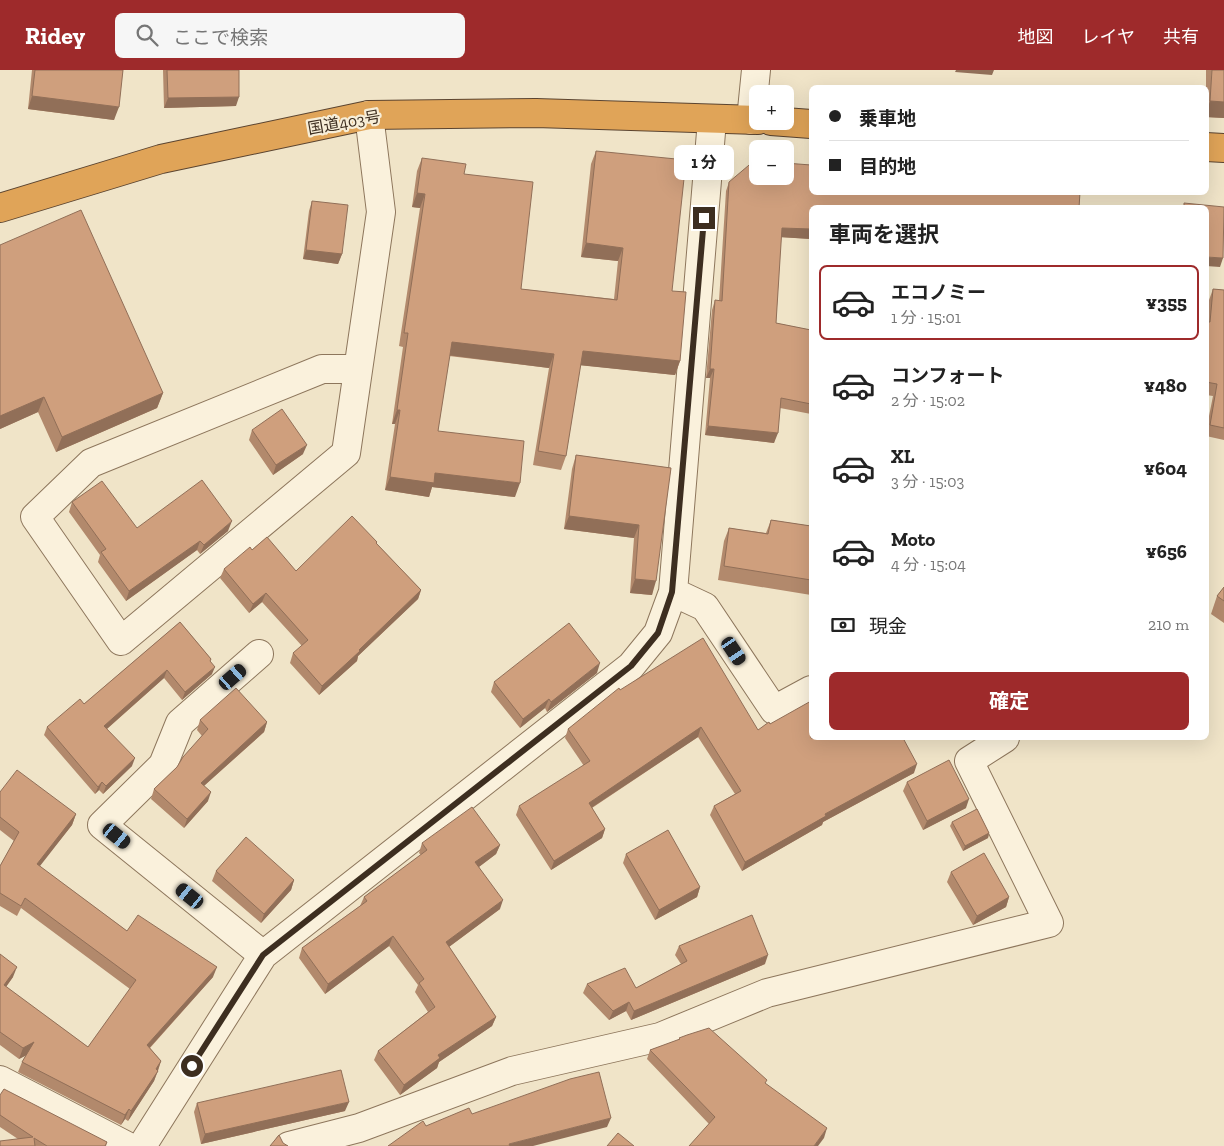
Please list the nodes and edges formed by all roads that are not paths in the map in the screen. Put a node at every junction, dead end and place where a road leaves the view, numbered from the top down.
1 (756, 70) edge
2 (757, 85) edge
3 (369, 115) junction
4 (712, 120) junction
5 (749, 121) edge
6 (794, 123) edge
7 (809, 124) edge
8 (1209, 147) edge
9 (1224, 148) edge
10 (0, 208) edge
11 (358, 369) junction
12 (672, 592) junction
13 (259, 654) dead end
14 (809, 691) edge
15 (1002, 740) edge
16 (263, 955) junction
17 (0, 1080) edge
18 (127, 1146) edge
19 (142, 1146) edge
20 (288, 1146) edge

1 - 2 street
3 - 4 highway, 国道403号
3 - 10 highway, 国道403号
3 - 11 street
4 - 5 highway, 国道403号
4 - 12 street
6 - 7 highway, 国道403号
8 - 9 highway
11 - 11 street
12 - 14 street
12 - 16 street
13 - 16 street
15 - 20 street
16 - 19 street
17 - 18 street

